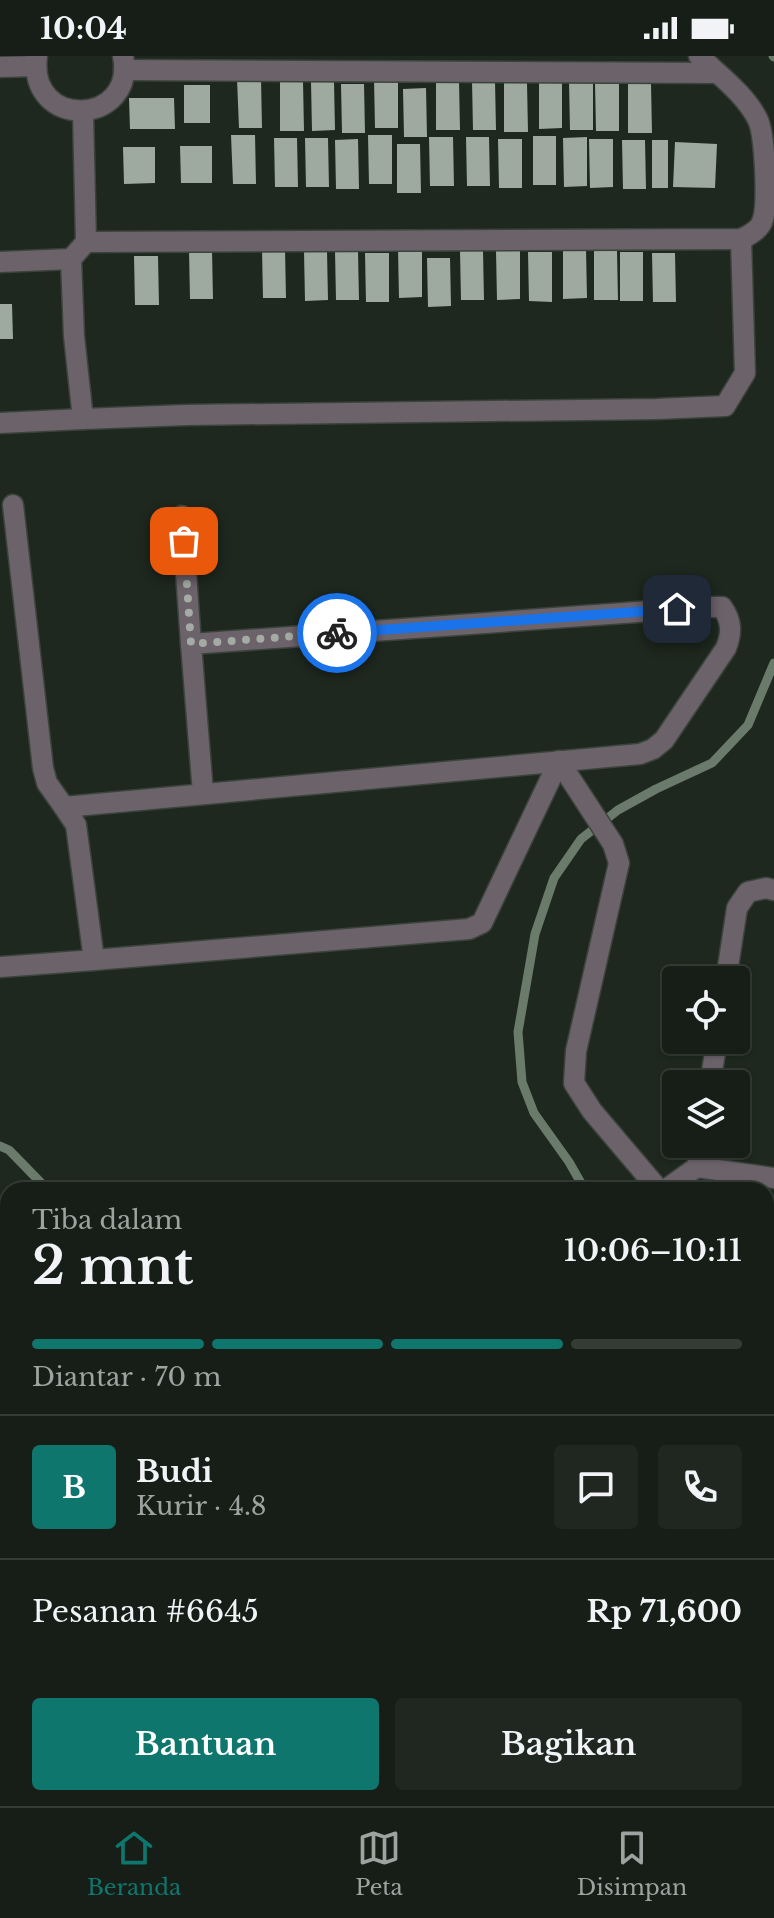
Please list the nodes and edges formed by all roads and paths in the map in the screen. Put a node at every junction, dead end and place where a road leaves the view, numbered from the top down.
1 (699, 56) edge
2 (37, 61) edge
3 (124, 63) edge
4 (0, 67) edge
5 (717, 73) junction
6 (83, 112) junction
7 (741, 239) junction
8 (86, 242) junction
9 (71, 259) junction
10 (0, 262) edge
11 (83, 419) junction
12 (0, 423) edge
13 (13, 505) dead end
14 (182, 516) dead end
15 (191, 644) junction
16 (559, 761) junction
17 (203, 793) junction
18 (64, 807) junction
19 (774, 890) edge
20 (94, 960) junction
21 (728, 966) edge
22 (0, 967) edge
23 (699, 1158) edge
24 (697, 1167) junction
25 (774, 1178) edge
26 (655, 1182) edge
27 (674, 1182) edge

1 - 5 street
2 - 4 street
2 - 6 street
3 - 5 street
3 - 6 street
5 - 7 street
6 - 8 street
7 - 8 street
7 - 11 street
8 - 9 street
9 - 10 street
9 - 11 street
11 - 12 street
13 - 18 street
14 - 15 street
15 - 16 street
15 - 17 street
16 - 17 street
16 - 20 street
16 - 26 street
17 - 18 street
18 - 20 street
19 - 21 street
20 - 22 street
23 - 24 street
24 - 25 street
24 - 27 street

